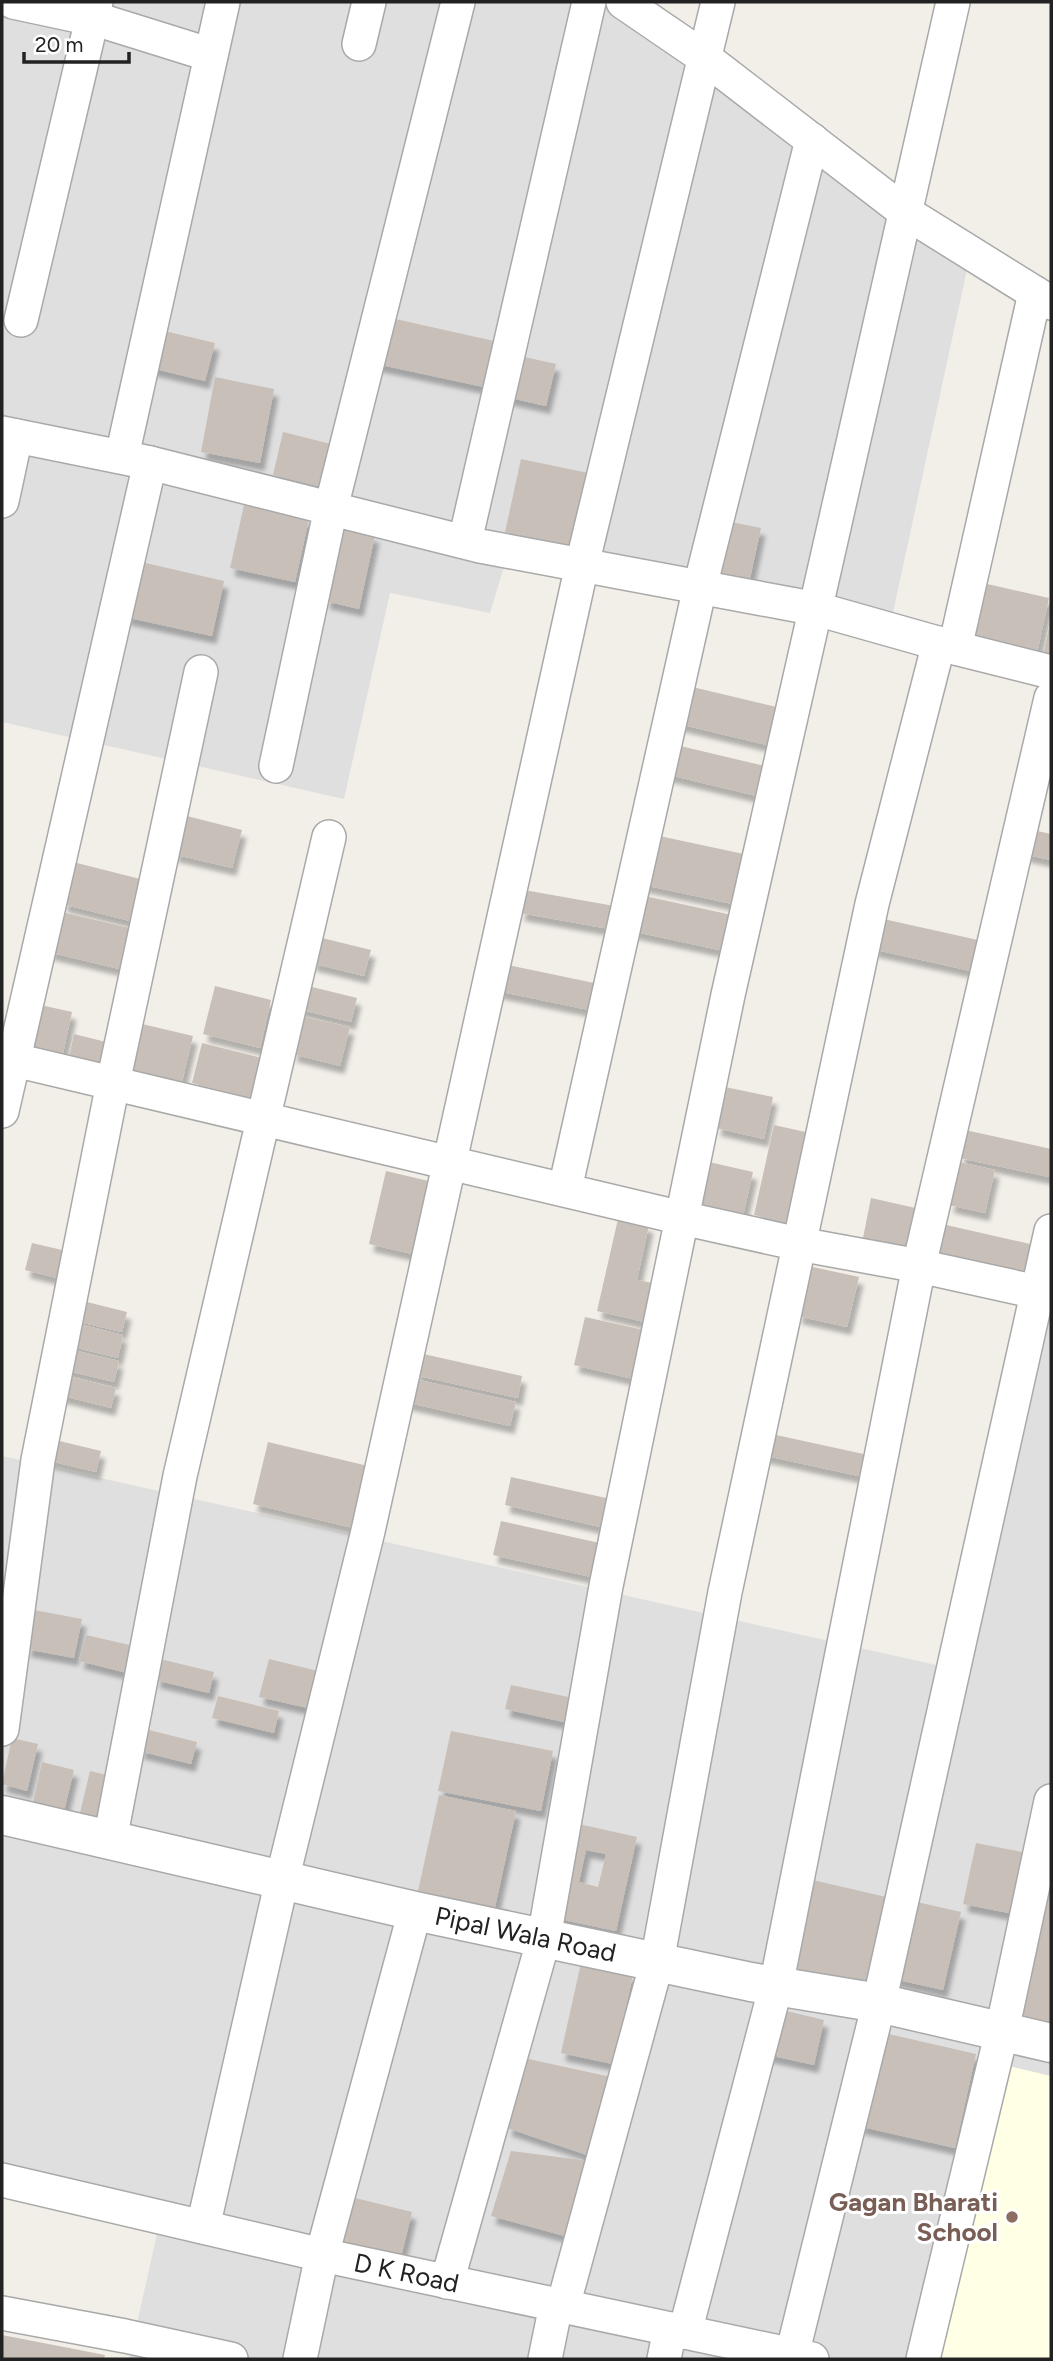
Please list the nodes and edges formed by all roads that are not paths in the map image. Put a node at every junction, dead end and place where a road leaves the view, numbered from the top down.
1 (13, 2) edge
2 (223, 2) edge
3 (369, 2) edge
4 (458, 2) edge
5 (589, 2) edge
6 (623, 2) edge
7 (718, 2) edge
8 (954, 2) edge
9 (94, 10) edge
10 (359, 44) dead end
11 (211, 55) junction
12 (705, 58) junction
13 (812, 140) junction
14 (905, 212) junction
15 (1043, 298) edge
16 (21, 320) dead end
17 (9, 434) edge
18 (136, 460) junction
19 (2, 501) edge
20 (331, 508) junction
21 (466, 541) junction
22 (582, 565) junction
23 (700, 587) junction
24 (817, 609) junction
25 (947, 646) junction
26 (201, 672) dead end
27 (1051, 672) edge
28 (1051, 698) edge
29 (276, 766) dead end
30 (329, 836) dead end
31 (8, 1058) edge
32 (113, 1083) junction
33 (2, 1111) edge
34 (264, 1118) junction
35 (452, 1162) junction
36 (565, 1189) junction
37 (682, 1218) junction
38 (1051, 1231) edge
39 (799, 1244) junction
40 (919, 1266) junction
41 (1044, 1294) edge
42 (2, 1729) edge
43 (1051, 1801) edge
44 (2, 1815) edge
45 (110, 1840) junction
46 (282, 1880) junction
47 (415, 1910) junction
48 (544, 1938) junction
49 (657, 1962) junction
50 (776, 1986) junction
51 (879, 2003) junction
52 (1002, 2031) junction
53 (1051, 2043) edge
54 (2, 2180) edge
55 (202, 2227) junction
56 (322, 2255) junction
57 (447, 2282) junction
58 (559, 2305) junction
59 (2, 2313) edge
60 (673, 2340) edge
61 (798, 2358) edge
62 (231, 2359) edge
63 (300, 2359) edge
64 (545, 2359) edge
65 (923, 2359) edge

1 - 9 street
2 - 11 street
3 - 10 street
4 - 20 street
5 - 21 street
6 - 12 street
7 - 12 street
8 - 14 street
9 - 11 street
9 - 16 street
11 - 18 street
12 - 13 street
12 - 22 street
13 - 14 street
13 - 23 street
14 - 15 street
14 - 24 street
15 - 25 street
17 - 18 street
17 - 19 street
18 - 20 street
18 - 31 street
20 - 21 street
20 - 29 street
21 - 22 street
22 - 23 street
22 - 35 street
23 - 24 street
23 - 36 street
24 - 25 street
24 - 37 street
25 - 27 street
25 - 39 street
26 - 32 street
28 - 40 street
30 - 34 street
31 - 32 street
31 - 33 street
32 - 34 street
32 - 42 street
34 - 35 street
34 - 45 street
35 - 36 street
35 - 46 street
36 - 37 street
37 - 39 street
37 - 48 street
38 - 41 street
39 - 40 street
39 - 49 street
40 - 41 street
40 - 50 street
41 - 51 street
43 - 52 street
44 - 45 street, Pipal Wala Road
45 - 46 street, Pipal Wala Road
46 - 47 street, Pipal Wala Road
46 - 55 street
47 - 48 street, Pipal Wala Road
47 - 56 street
48 - 49 street, Pipal Wala Road
48 - 57 street
49 - 50 street, Pipal Wala Road
49 - 58 street
50 - 51 street, Pipal Wala Road
50 - 60 street
51 - 52 street, Pipal Wala Road
51 - 61 street
52 - 53 street, Pipal Wala Road
52 - 65 street
54 - 55 street, D K Road
55 - 56 street, D K Road
56 - 57 street, D K Road
56 - 63 street
57 - 58 street, D K Road
58 - 60 street, D K Road
58 - 64 street
59 - 62 street
60 - 61 street, D K Road

